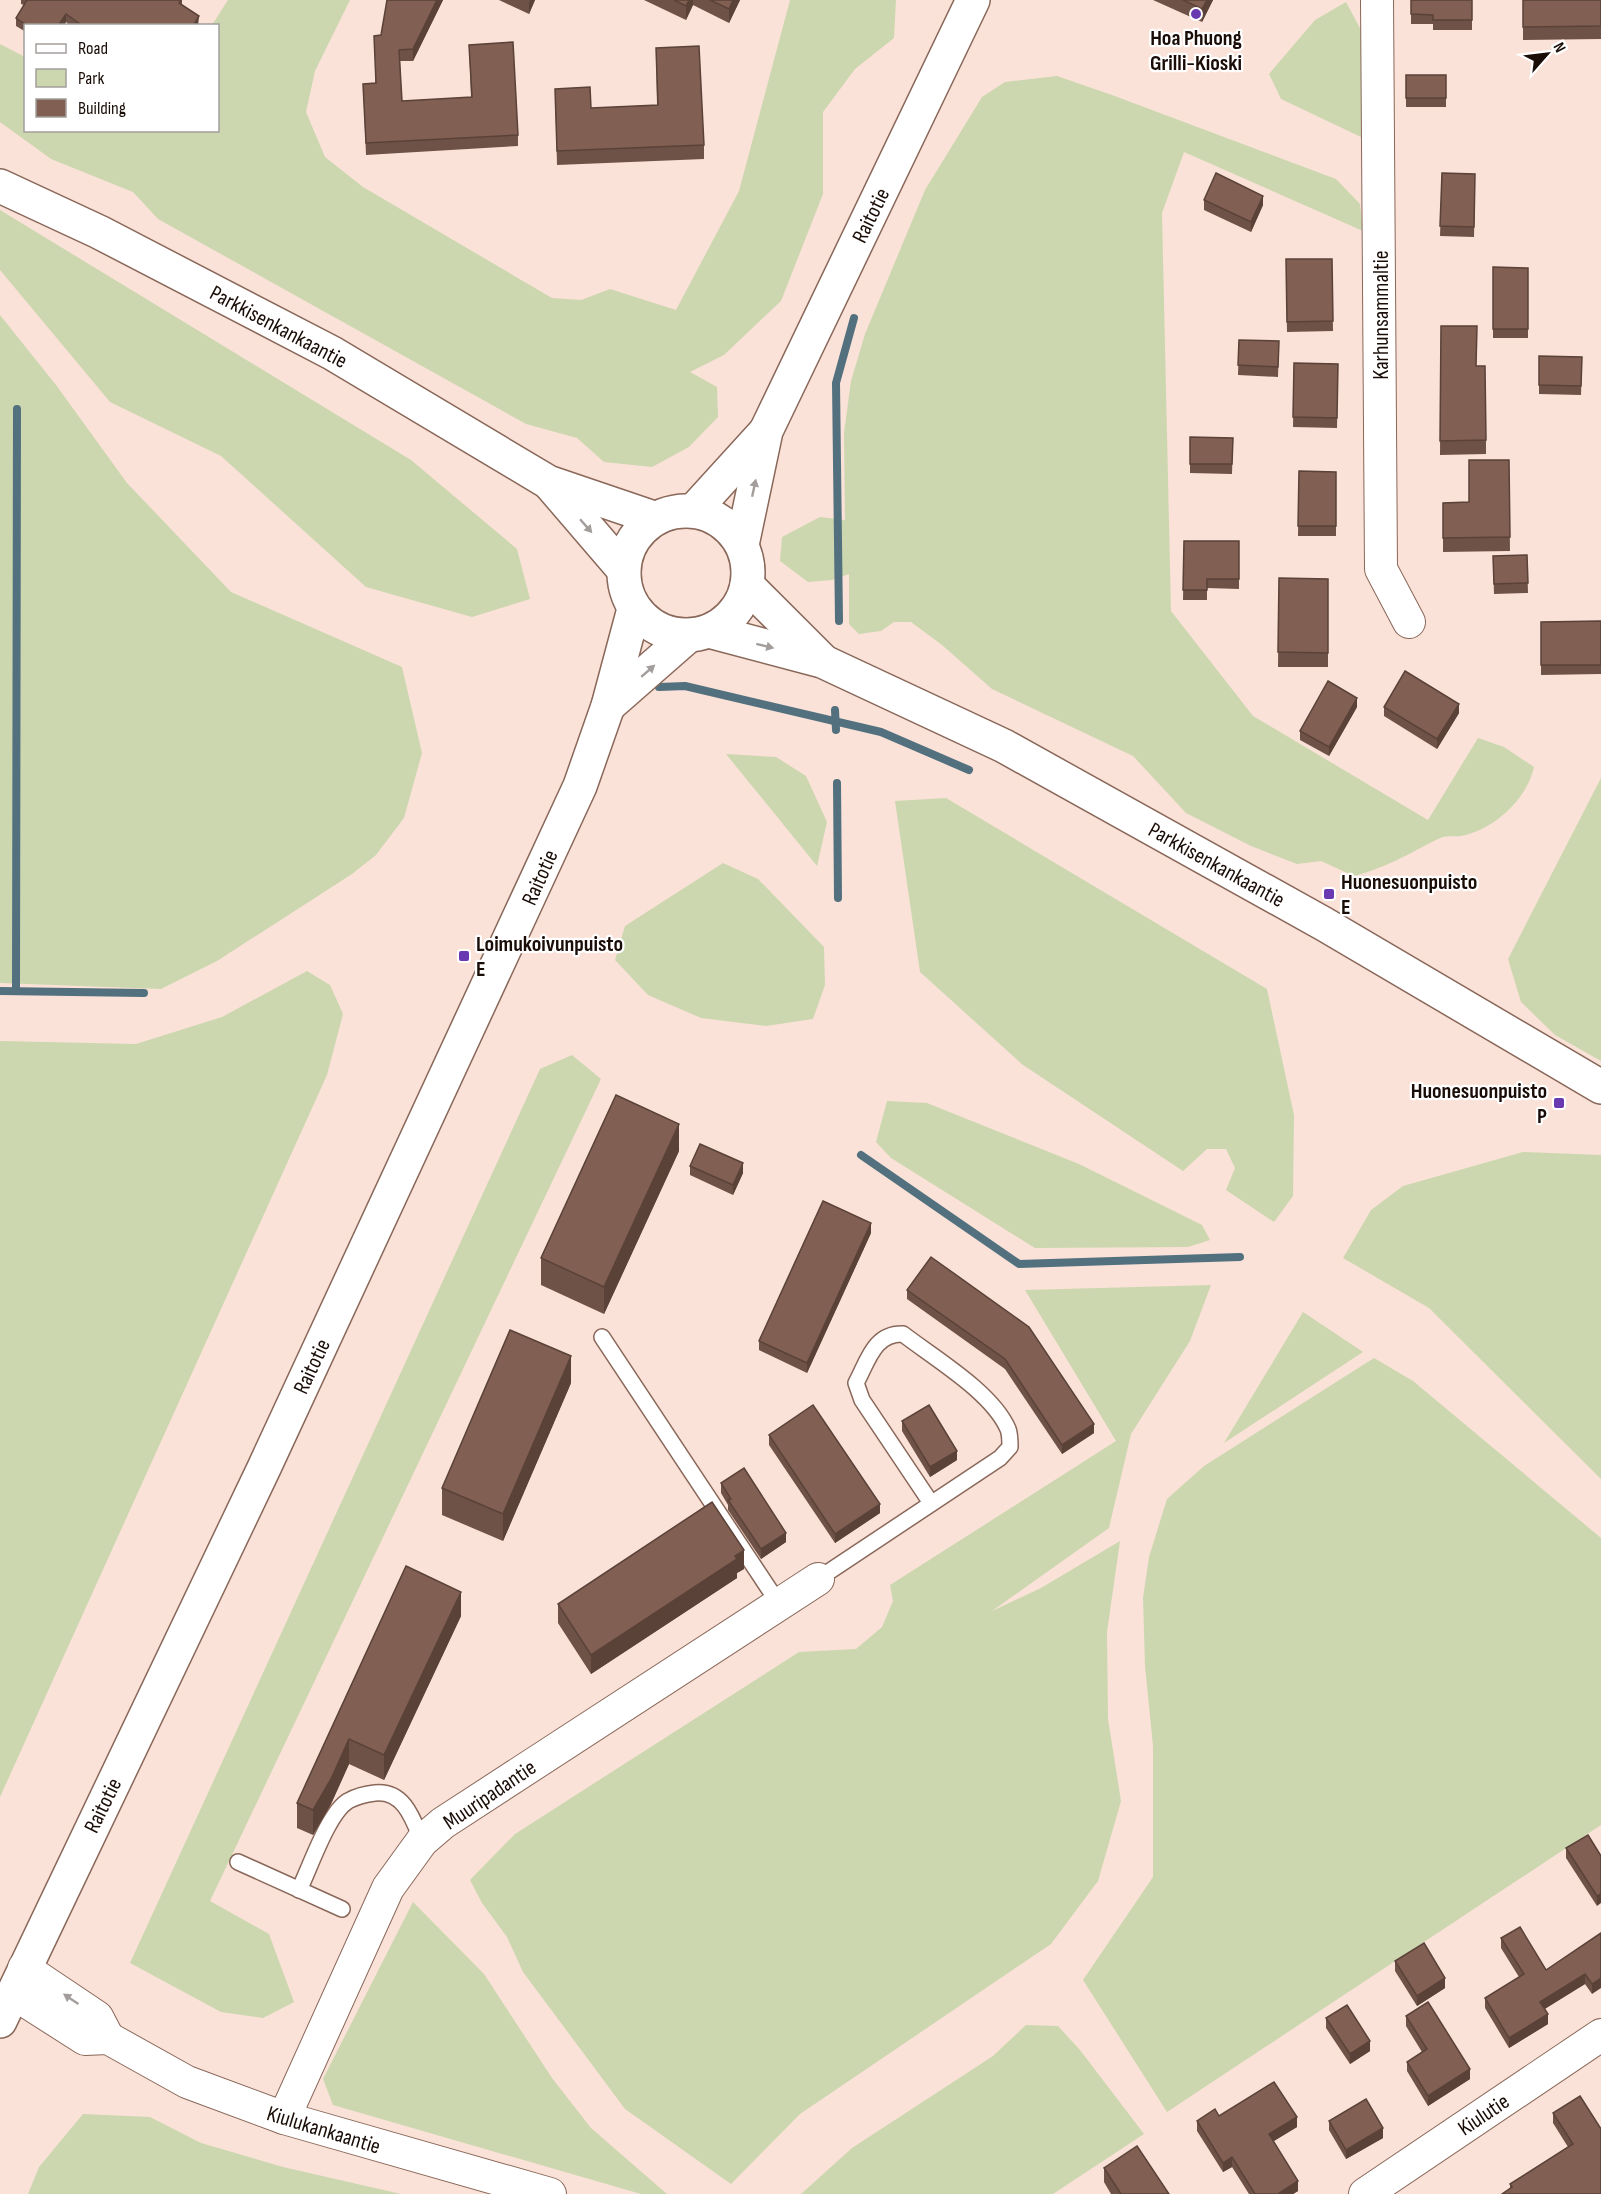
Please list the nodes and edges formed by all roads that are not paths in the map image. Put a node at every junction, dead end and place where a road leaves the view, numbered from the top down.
1 (1377, 0) edge
2 (971, 6) edge
3 (0, 186) edge
4 (766, 430) junction
5 (548, 482) junction
6 (694, 510) junction
7 (654, 518) junction
8 (742, 545) junction
9 (623, 569) junction
10 (747, 585) junction
11 (634, 609) junction
12 (1409, 622) dead end
13 (698, 633) junction
14 (822, 661) junction
15 (608, 706) junction
16 (1601, 1087) edge
17 (602, 1337) dead end
18 (931, 1503) junction
19 (818, 1579) joint
20 (779, 1604) junction
21 (422, 1841) junction
22 (238, 1862) dead end
23 (299, 1890) junction
24 (342, 1909) dead end
25 (12, 1994) edge
26 (1601, 2035) edge
27 (284, 2118) junction
28 (550, 2194) edge
29 (1365, 2194) edge

1 - 12 street, Karhunsammaltie
2 - 4 main road, Raitotie
3 - 5 main road, Parkkisenkankaantie
4 - 6 main road, Raitotie
8 -> 4 main road, Raitotie
5 - 7 main road, Parkkisenkankaantie
5 -> 9 main road, Parkkisenkankaantie
6 - 7 main road
6 - 8 main road
7 - 9 main road
8 - 10 main road
9 - 11 main road
10 - 13 main road
10 - 14 main road, Parkkisenkankaantie
11 - 13 main road
11 - 15 main road, Raitotie
13 -> 14 main road, Parkkisenkankaantie
15 -> 13 main road, Raitotie
14 - 16 main road, Parkkisenkankaantie
15 - 25 main road, Raitotie
17 - 20 lane
18 - 18 lane
18 - 19 lane
19 - 20 street, Muuripadantie
20 - 21 street, Muuripadantie
21 - 23 lane
21 - 27 street, Muuripadantie
22 - 23 lane
23 - 24 lane
25 - 27 street, Kiulukankaantie
26 - 29 street, Kiulutie
27 - 28 street, Kiulukankaantie

